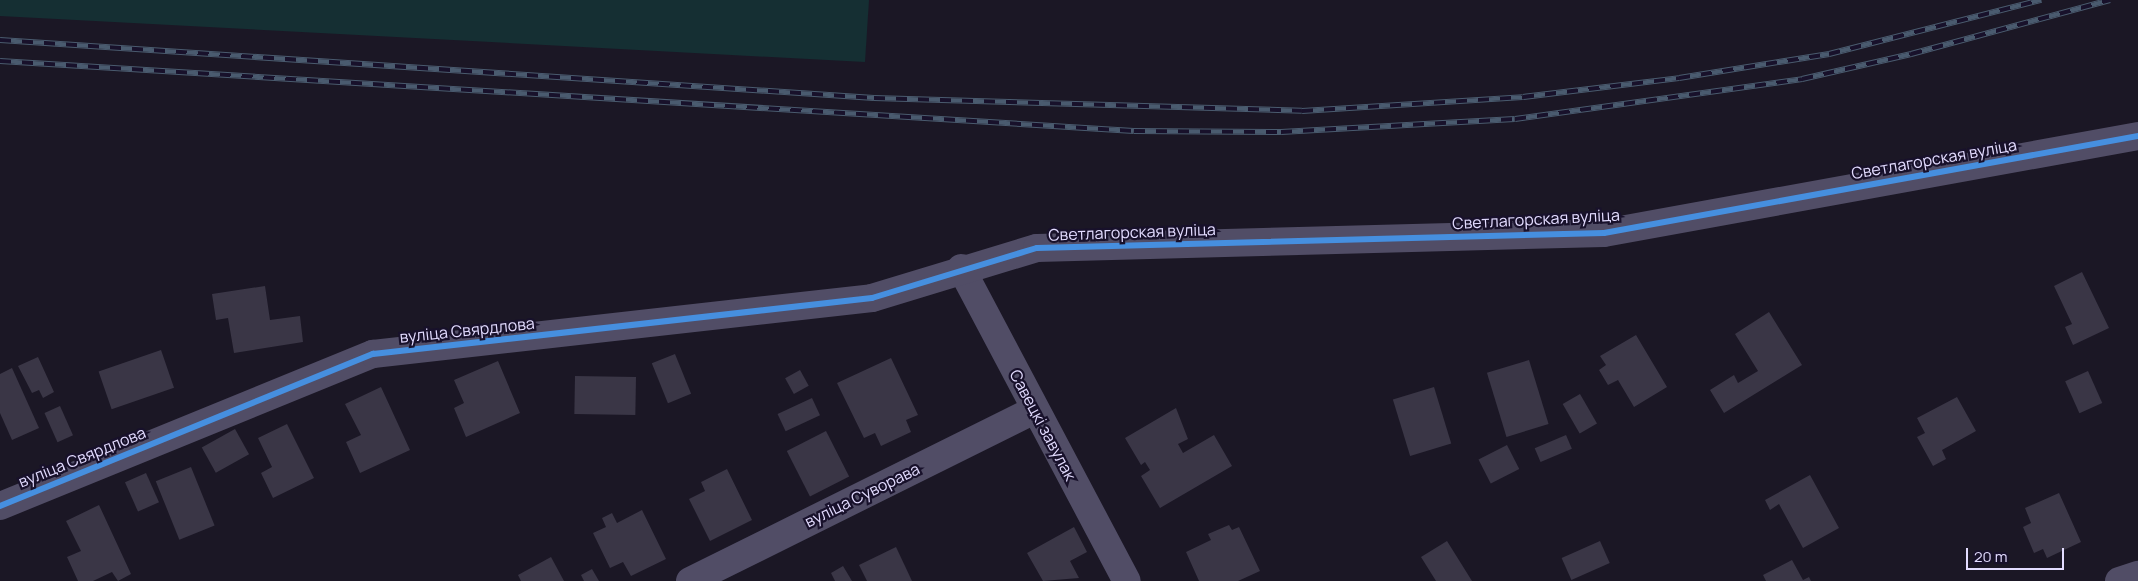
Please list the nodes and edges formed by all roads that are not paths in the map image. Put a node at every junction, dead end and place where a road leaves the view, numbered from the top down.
1 (2138, 136) edge
2 (961, 268) junction
3 (1035, 410) junction
4 (0, 506) edge
5 (2138, 575) edge
6 (690, 581) edge
7 (1127, 581) edge
8 (2119, 581) edge

1 - 2 street, Светлагорская вуліца
2 - 3 street, Савецкі завулак
2 - 4 street, вуліца Свярдлова
3 - 6 street, вуліца Суворава
3 - 7 street, Савецкі завулак
5 - 8 street

